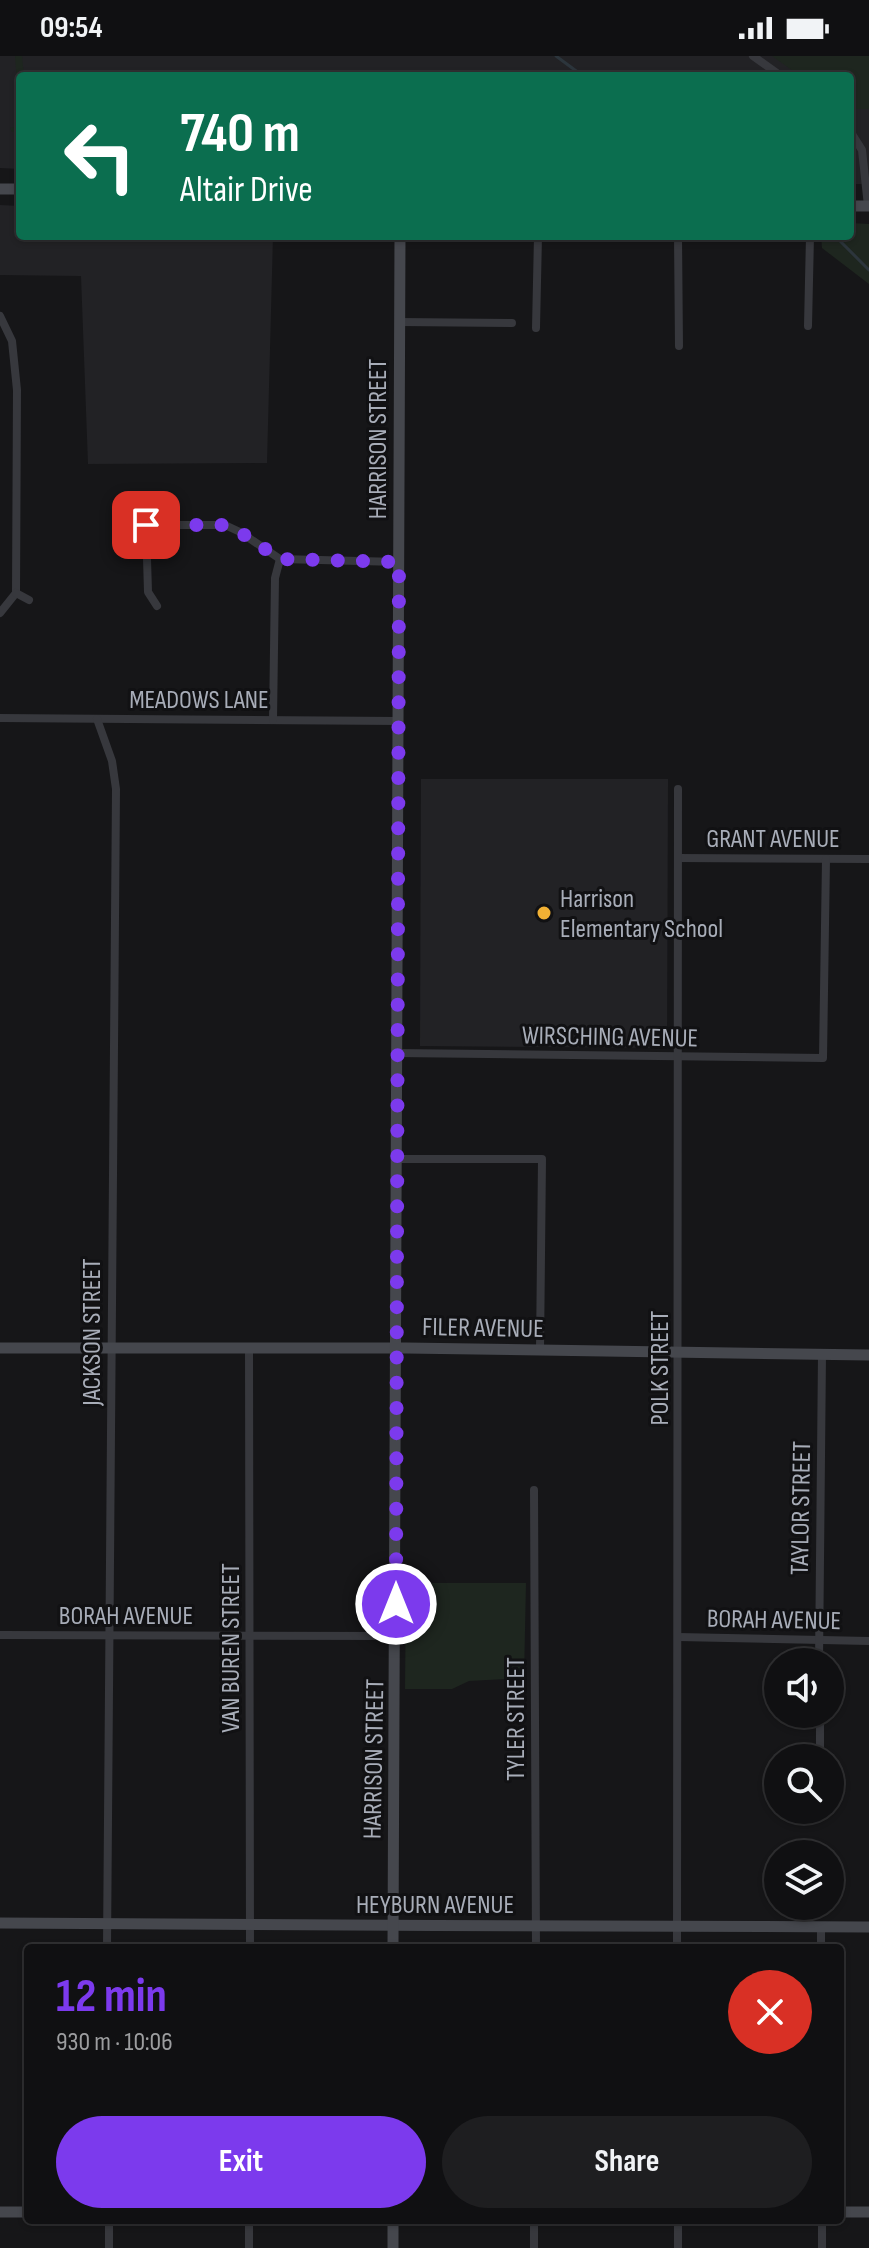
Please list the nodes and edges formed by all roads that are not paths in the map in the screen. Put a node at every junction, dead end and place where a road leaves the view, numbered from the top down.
1 (753, 56) edge
2 (775, 72) edge
3 (854, 137) edge
4 (868, 206) edge
5 (400, 240) edge
6 (538, 240) edge
7 (678, 240) edge
8 (810, 240) edge
9 (0, 316) edge
10 (399, 322) junction
11 (512, 323) dead end
12 (808, 326) dead end
13 (536, 328) dead end
14 (679, 346) dead end
15 (280, 559) junction
16 (399, 562) junction
17 (16, 593) junction
18 (29, 600) dead end
19 (157, 606) dead end
20 (0, 613) edge
21 (0, 718) edge
22 (97, 719) junction
23 (273, 720) junction
24 (398, 721) junction
25 (678, 789) dead end
26 (678, 858) junction
27 (826, 859) junction
28 (869, 859) edge
29 (395, 1053) junction
30 (679, 1058) junction
31 (396, 1159) junction
32 (0, 1348) edge
33 (112, 1348) junction
34 (249, 1348) junction
35 (395, 1348) junction
36 (540, 1350) junction
37 (680, 1352) junction
38 (822, 1354) junction
39 (869, 1355) edge
40 (534, 1490) dead end
41 (108, 1634) junction
42 (0, 1635) edge
43 (251, 1635) junction
44 (396, 1636) junction
45 (678, 1637) junction
46 (819, 1639) junction
47 (869, 1641) edge
48 (819, 1648) edge
49 (0, 1923) edge
50 (107, 1923) junction
51 (393, 1924) junction
52 (536, 1926) junction
53 (677, 1926) junction
54 (250, 1927) junction
55 (821, 1927) junction
56 (869, 1927) edge
57 (107, 1944) edge
58 (250, 1944) edge
59 (393, 1944) edge
60 (536, 1944) edge
61 (677, 1944) edge
62 (821, 1944) edge
63 (0, 2212) edge
64 (24, 2212) edge
65 (844, 2212) edge
66 (869, 2212) edge
67 (109, 2224) edge
68 (249, 2224) edge
69 (393, 2224) edge
70 (534, 2224) edge
71 (678, 2224) edge
72 (822, 2224) edge
73 (109, 2248) edge
74 (249, 2248) edge
75 (393, 2248) edge
76 (534, 2248) edge
77 (678, 2248) edge
78 (822, 2248) edge

1 - 2 street
3 - 4 street
5 - 10 street, HARRISON STREET
6 - 13 street
7 - 14 street
8 - 12 street
9 - 17 street
10 - 11 street, HARRISON STREET
10 - 16 street, HARRISON STREET
15 - 16 street
15 - 19 street
15 - 23 street
16 - 24 street, HARRISON STREET
17 - 18 street
17 - 20 street
21 - 22 street, MEADOWS LANE
22 - 23 street, MEADOWS LANE
22 - 33 street, JACKSON STREET
23 - 24 street, MEADOWS LANE
24 - 29 street, HARRISON STREET
25 - 26 street, POLK STREET
26 - 27 street, GRANT AVENUE
26 - 30 street, POLK STREET
27 - 28 street, GRANT AVENUE
27 - 30 street, WIRSCHING AVENUE
29 - 30 street, WIRSCHING AVENUE
29 - 31 street, HARRISON STREET
30 - 37 street, POLK STREET
31 - 35 street, HARRISON STREET
31 - 36 street
32 - 33 street, FILER AVENUE
33 - 34 street, FILER AVENUE
33 - 41 street, JACKSON STREET
34 - 35 street, FILER AVENUE
34 - 43 street, VAN BUREN STREET
35 - 36 street, FILER AVENUE
35 - 44 street, HARRISON STREET
36 - 37 street, FILER AVENUE
37 - 38 street, FILER AVENUE
37 - 45 street, POLK STREET
38 - 39 street, FILER AVENUE
38 - 46 street, TAYLOR STREET
40 - 52 street, TYLER STREET
41 - 42 street, BORAH AVENUE
41 - 43 street, BORAH AVENUE
41 - 50 street, JACKSON STREET
43 - 44 street, BORAH AVENUE
43 - 54 street, VAN BUREN STREET
44 - 51 street, HARRISON STREET
45 - 46 street, BORAH AVENUE
45 - 53 street, POLK STREET
46 - 47 street, BORAH AVENUE
46 - 48 street, TAYLOR STREET
49 - 50 street, HEYBURN AVENUE
50 - 54 street, HEYBURN AVENUE
50 - 57 street, JACKSON STREET
51 - 52 street, HEYBURN AVENUE
51 - 54 street, HEYBURN AVENUE
51 - 59 street, HARRISON STREET
52 - 53 street, HEYBURN AVENUE
52 - 60 street, TYLER STREET
53 - 55 street, HEYBURN AVENUE
53 - 61 street, POLK STREET
54 - 58 street, VAN BUREN STREET
55 - 56 street, HEYBURN AVENUE
55 - 62 street
63 - 64 street
65 - 66 street
67 - 73 street
68 - 74 street
69 - 75 street
70 - 76 street
71 - 77 street
72 - 78 street

